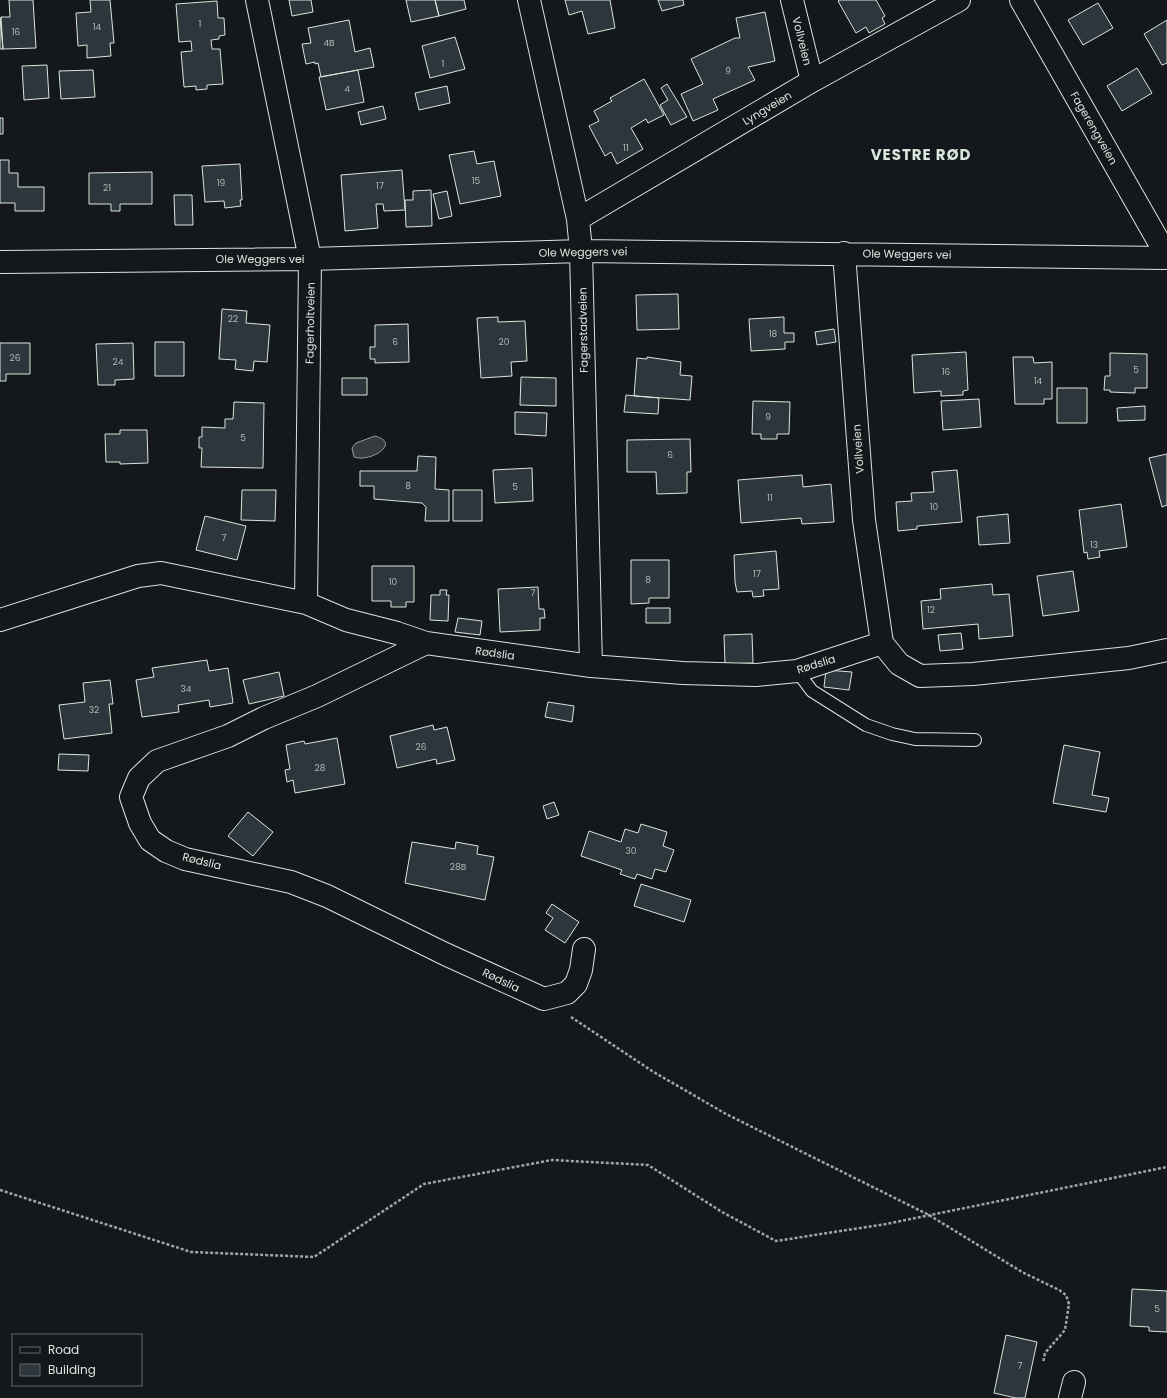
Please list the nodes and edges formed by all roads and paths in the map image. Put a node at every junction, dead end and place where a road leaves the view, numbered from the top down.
1 (257, 0) edge
2 (529, 0) edge
3 (792, 0) edge
4 (958, 0) edge
5 (1021, 0) edge
6 (812, 82) junction
7 (578, 219) junction
8 (581, 251) junction
9 (844, 253) junction
10 (1167, 257) edge
11 (310, 259) junction
12 (0, 262) edge
13 (306, 603) junction
14 (0, 620) edge
15 (426, 643) junction
16 (882, 643) junction
17 (1167, 650) edge
18 (591, 666) junction
19 (797, 671) junction
20 (975, 740) dead end
21 (584, 949) dead end
22 (544, 999) junction
23 (1167, 1167) edge
24 (0, 1190) edge
25 (929, 1215) junction
26 (1043, 1363) dead end

1 - 11 street, Fagerholtveien
2 - 7 street, Fagerstadveien
3 - 6 street, Vollveien
4 - 6 street, Lyngveien
5 - 10 street, Fagerengveien
6 - 7 street, Lyngveien
7 - 8 street, Fagerstadveien
8 - 9 street, Ole Weggers vei
8 - 11 street, Ole Weggers vei
8 - 18 street, Fagerstadveien
9 - 10 street, Ole Weggers vei
9 - 16 street, Vollveien
11 - 12 street, Ole Weggers vei
11 - 13 street, Fagerholtveien
13 - 14 street, Rødslia
13 - 15 street, Rødslia
15 - 18 street, Rødslia
15 - 22 street, Rødslia
16 - 17 street
16 - 19 street, Rødslia
18 - 19 street, Rødslia
19 - 20 lane
21 - 22 street
22 - 25 path
23 - 25 path
24 - 25 path
25 - 26 path

